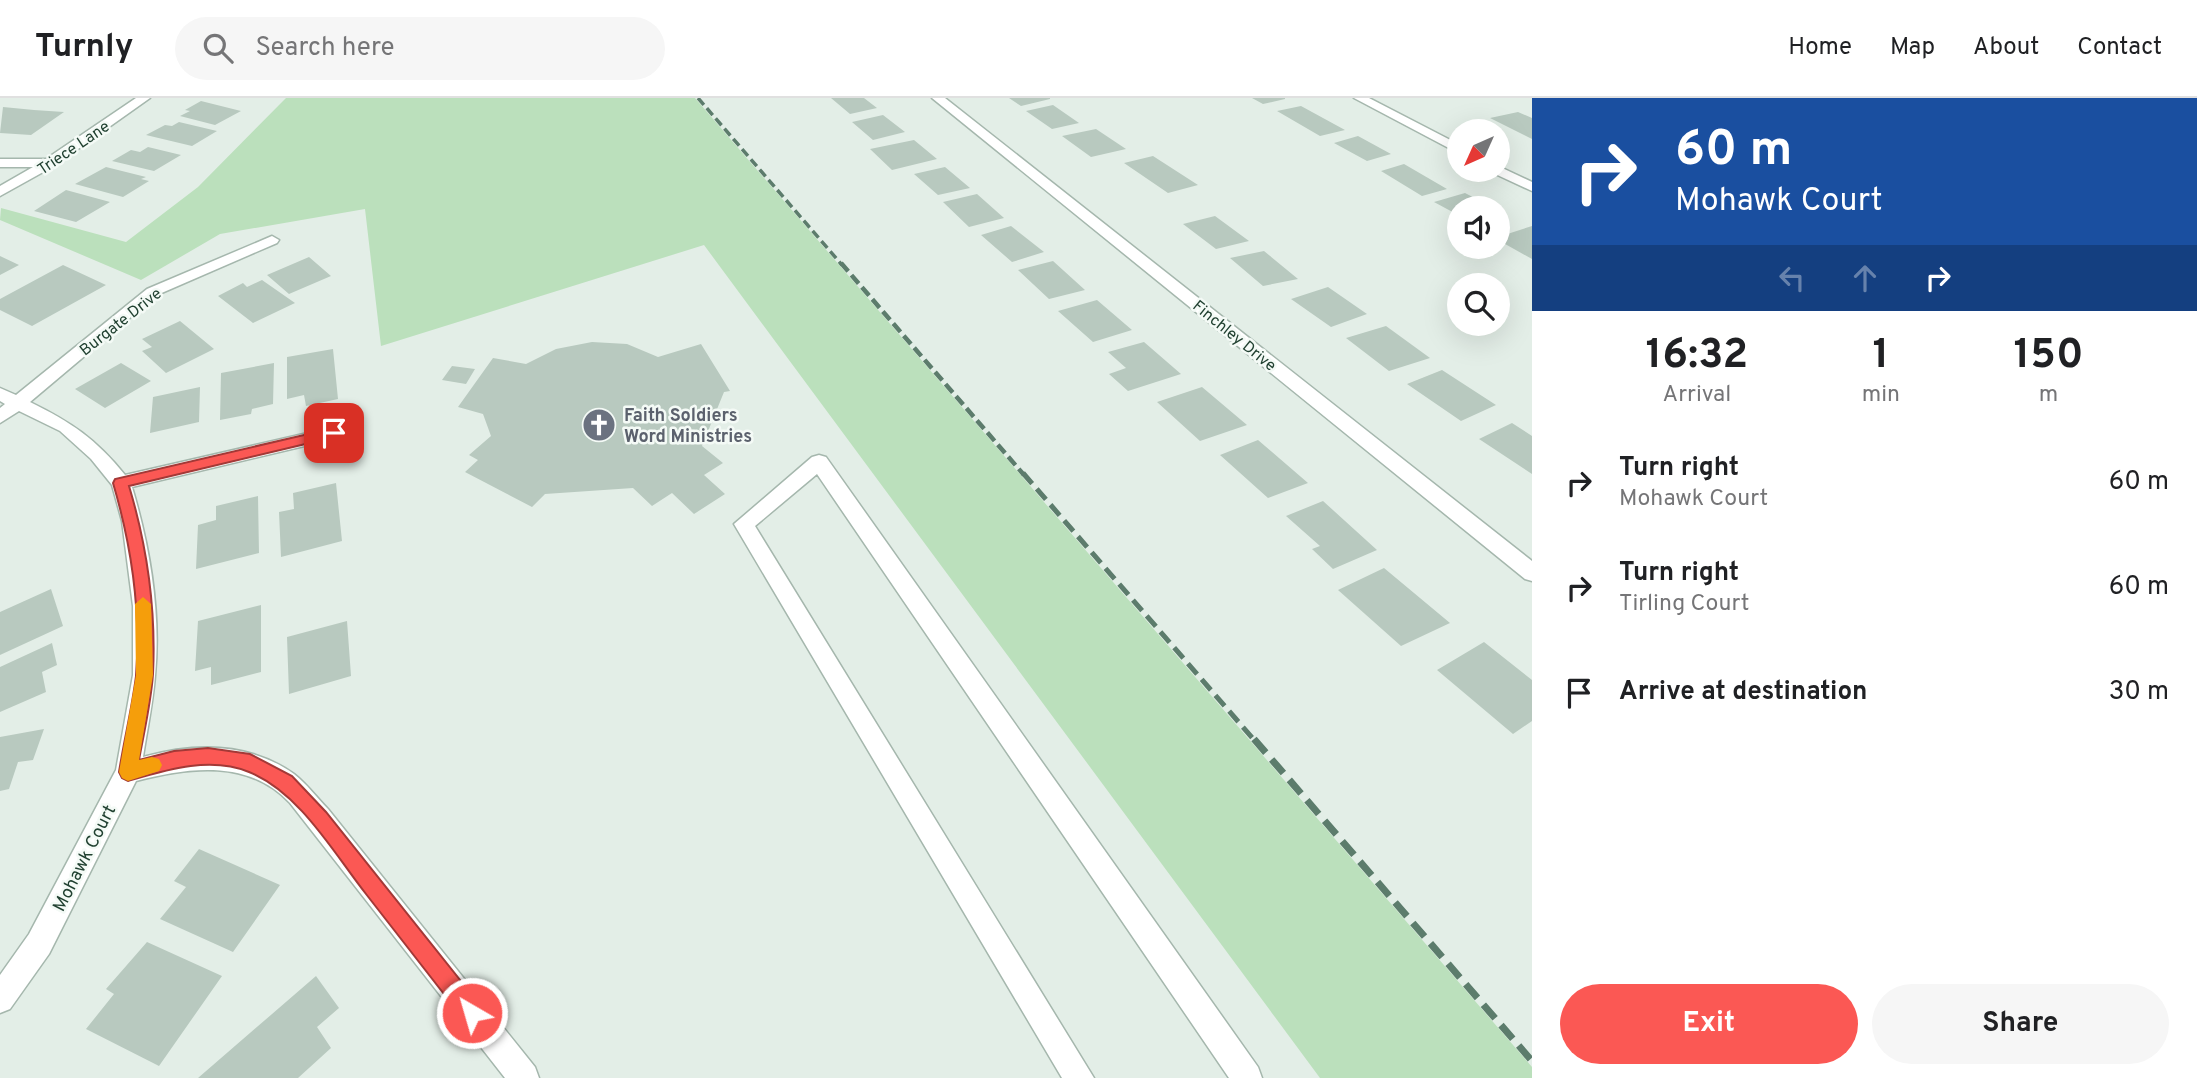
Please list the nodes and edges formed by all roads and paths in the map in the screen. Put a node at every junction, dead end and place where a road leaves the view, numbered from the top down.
1 (144, 98) edge
2 (938, 98) edge
3 (1360, 98) edge
4 (1447, 143) edge
5 (0, 163) edge
6 (49, 163) junction
7 (1510, 176) edge
8 (1532, 187) edge
9 (0, 192) edge
10 (271, 240) dead end
11 (6, 405) edge
12 (334, 433) dead end
13 (121, 483) junction
14 (1532, 573) edge
15 (128, 772) junction
16 (0, 999) edge
17 (524, 1078) edge
18 (1079, 1078) edge
19 (1247, 1078) edge

1 - 6 street, Triece Lane
2 - 14 street, Finchley Drive
3 - 4 street
5 - 6 street
6 - 9 street, Triece Lane
7 - 8 street
10 - 11 street, Burgate Drive
11 - 13 street, Mohawk Court
12 - 13 street
13 - 15 street, Mohawk Court
15 - 16 street, Mohawk Court
15 - 17 street
18 - 19 street

